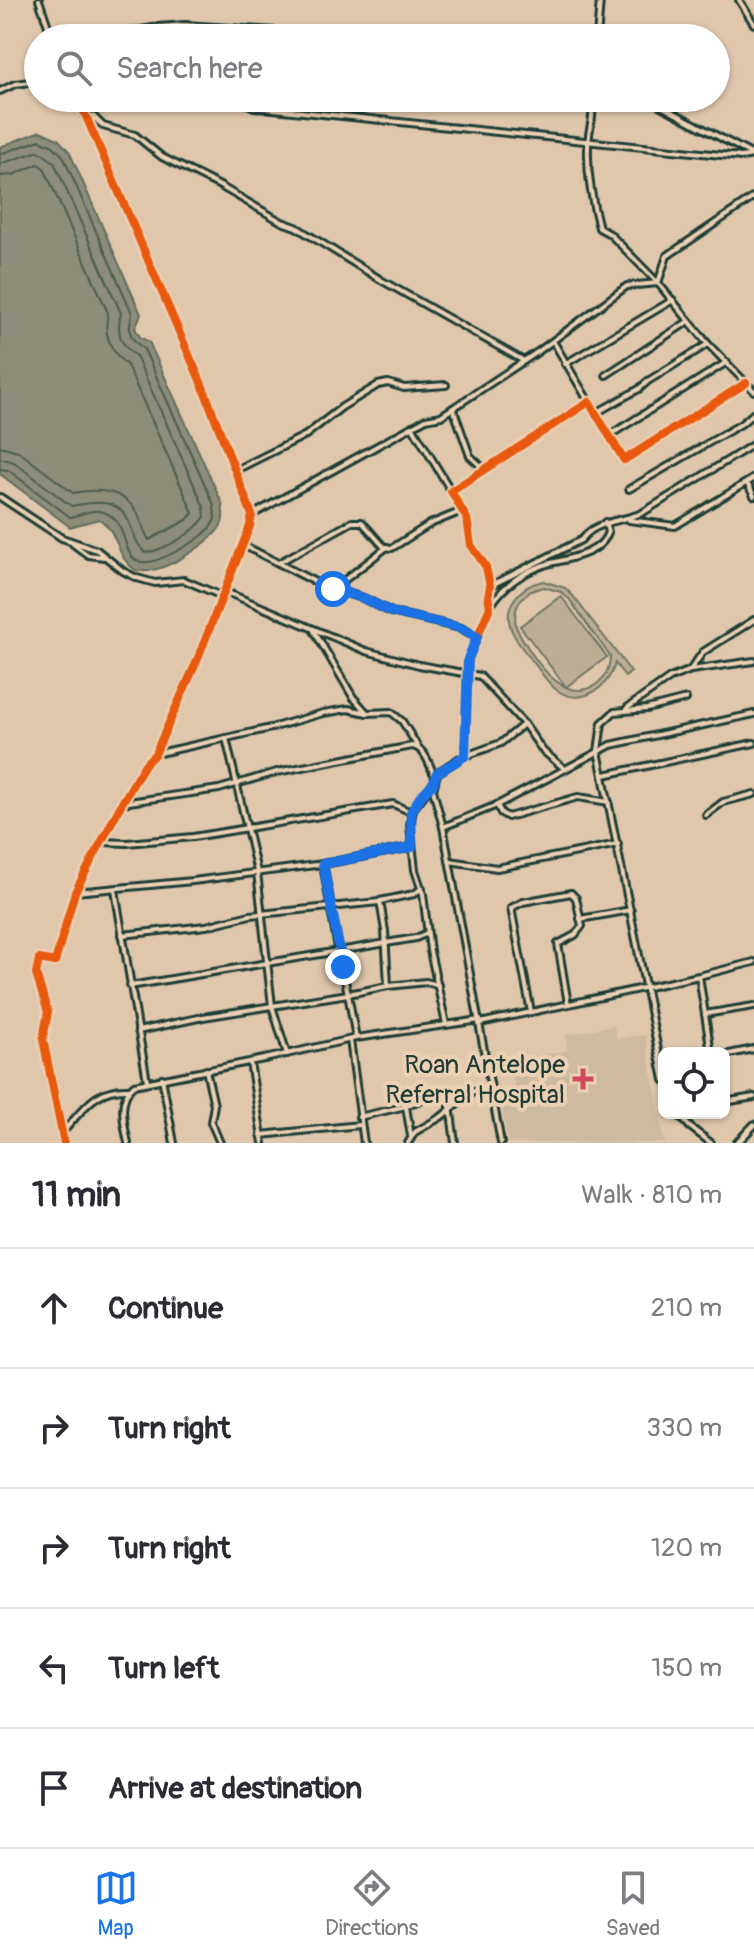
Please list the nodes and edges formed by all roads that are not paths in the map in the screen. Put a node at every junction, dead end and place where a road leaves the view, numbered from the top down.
1 (39, 0) edge
2 (600, 0) edge
3 (739, 0) edge
4 (47, 24) edge
5 (598, 24) edge
6 (754, 24) edge
7 (24, 83) edge
8 (0, 91) edge
9 (83, 112) edge
10 (300, 112) edge
11 (594, 112) edge
12 (673, 112) edge
13 (84, 116) junction
14 (588, 143) junction
15 (754, 155) edge
16 (754, 197) edge
17 (658, 283) junction
18 (673, 300) junction
19 (689, 321) junction
20 (553, 341) junction
21 (708, 344) junction
22 (524, 361) junction
23 (727, 362) junction
24 (565, 364) junction
25 (606, 375) dead end
26 (746, 383) junction
27 (446, 385) dead end
28 (754, 391) edge
29 (589, 402) junction
30 (453, 408) junction
31 (596, 413) junction
32 (754, 413) edge
33 (412, 426) junction
34 (610, 435) junction
35 (754, 444) edge
36 (484, 469) junction
37 (236, 470) junction
38 (754, 478) edge
39 (747, 483) junction
40 (629, 489) dead end
41 (451, 491) junction
42 (754, 496) edge
43 (0, 497) edge
44 (463, 511) junction
45 (252, 515) junction
46 (627, 520) junction
47 (605, 522) junction
48 (243, 545) junction
49 (387, 547) junction
50 (280, 562) junction
51 (490, 586) junction
52 (333, 589) junction
53 (225, 594) junction
54 (490, 607) junction
55 (754, 620) edge
56 (313, 629) junction
57 (477, 637) junction
58 (754, 661) edge
59 (691, 670) junction
60 (467, 673) junction
61 (686, 699) dead end
62 (625, 710) junction
63 (367, 713) junction
64 (754, 714) edge
65 (524, 724) junction
66 (226, 738) junction
67 (754, 743) edge
68 (419, 747) junction
69 (598, 751) junction
70 (155, 754) junction
71 (465, 756) junction
72 (566, 770) junction
73 (604, 775) junction
74 (435, 777) junction
75 (236, 784) junction
76 (433, 784) junction
77 (754, 794) edge
78 (610, 802) junction
79 (122, 803) junction
80 (497, 805) junction
81 (411, 812) junction
82 (706, 815) dead end
83 (443, 827) junction
84 (248, 829) junction
85 (102, 842) junction
86 (618, 844) junction
87 (412, 847) junction
88 (449, 861) junction
89 (323, 864) junction
90 (257, 872) junction
91 (422, 888) junction
92 (115, 890) junction
93 (75, 892) junction
94 (379, 902) junction
95 (330, 908) junction
96 (631, 910) junction
97 (260, 915) junction
98 (580, 919) junction
99 (427, 933) junction
100 (122, 935) junction
101 (386, 942) junction
102 (338, 949) junction
103 (754, 962) edge
104 (267, 964) junction
105 (699, 976) junction
106 (438, 985) junction
107 (130, 986) junction
108 (388, 986) junction
109 (646, 988) junction
110 (348, 994) junction
111 (568, 1004) junction
112 (272, 1006) junction
113 (754, 1006) edge
114 (531, 1012) junction
115 (705, 1014) junction
116 (480, 1022) junction
117 (446, 1024) junction
118 (138, 1031) junction
119 (356, 1038) junction
120 (350, 1040) junction
121 (710, 1047) edge
122 (658, 1049) edge
123 (754, 1049) edge
124 (287, 1054) junction
125 (730, 1054) edge
126 (250, 1062) junction
127 (206, 1070) junction
128 (162, 1078) junction
129 (147, 1081) junction
130 (491, 1087) junction
131 (129, 1089) junction
132 (478, 1090) junction
133 (449, 1097) junction
134 (754, 1097) edge
135 (730, 1101) edge
136 (406, 1106) junction
137 (449, 1111) junction
138 (359, 1117) junction
139 (683, 1119) edge
140 (360, 1125) junction
141 (754, 1125) edge
142 (62, 1133) junction
143 (261, 1135) junction
144 (411, 1136) junction
145 (64, 1143) edge
146 (128, 1143) edge
147 (174, 1143) edge
148 (220, 1143) edge
149 (263, 1143) edge
150 (364, 1143) edge
151 (408, 1143) edge
152 (455, 1143) edge
153 (501, 1143) edge
154 (711, 1143) edge
155 (737, 1143) edge

1 - 4 street
2 - 5 street
3 - 6 street
7 - 8 street
9 - 13 street
10 - 14 street
11 - 14 street
12 - 15 street
13 - 22 street
13 - 37 street
14 - 15 street
14 - 17 street
16 - 17 street
17 - 18 street
17 - 20 street
18 - 19 street
18 - 24 street
19 - 21 street
19 - 25 street
20 - 22 street
20 - 24 street
21 - 23 street
21 - 31 street
22 - 30 street
23 - 26 street
23 - 34 street
24 - 29 street
26 - 28 street
26 - 34 street
27 - 37 street
29 - 31 street
29 - 36 street
30 - 33 street
30 - 36 street
31 - 34 street
32 - 40 street
33 - 41 street
33 - 45 street
35 - 46 street
36 - 41 street
37 - 45 street
38 - 39 street
39 - 42 street
39 - 46 street
41 - 44 street
43 - 53 street
44 - 49 street
44 - 51 street
45 - 48 street
46 - 47 street
47 - 51 street
47 - 54 street
48 - 50 street
48 - 53 street
49 - 50 street
49 - 52 street
50 - 52 street
51 - 54 street
52 - 57 street
53 - 56 street
53 - 70 street
54 - 57 street
55 - 59 street
56 - 60 street
56 - 63 street
57 - 60 street
58 - 59 street
59 - 62 street
60 - 65 street
60 - 71 street
61 - 62 street
62 - 69 street
63 - 66 street
63 - 68 street
64 - 69 street
65 - 71 street
65 - 72 street
66 - 70 street
66 - 75 street
67 - 73 street
68 - 74 street
68 - 75 street
69 - 72 street
69 - 73 street
70 - 79 street
71 - 74 street
72 - 80 street
73 - 78 street
74 - 76 street
75 - 79 street
75 - 84 street
76 - 81 street
76 - 83 street
77 - 82 street
78 - 80 street
78 - 86 street
79 - 85 street
80 - 83 street
81 - 84 street
81 - 87 street
83 - 88 street
84 - 85 street
84 - 90 street
85 - 93 street
86 - 88 street
86 - 96 street
87 - 89 street
87 - 91 street
88 - 116 street
89 - 90 street
89 - 95 street
90 - 92 street
90 - 97 street
91 - 94 street
91 - 99 street
92 - 93 street
92 - 100 street
93 - 142 street
94 - 95 street
94 - 101 street
95 - 97 street
95 - 102 street
96 - 98 street
96 - 109 street
97 - 100 street
97 - 104 street
98 - 111 street
98 - 114 street
99 - 101 street
99 - 106 street
100 - 107 street
101 - 102 street
101 - 108 street
102 - 104 street
102 - 110 street
103 - 105 street
104 - 107 street
104 - 112 street
105 - 109 street
105 - 115 street
106 - 108 street
106 - 117 street
107 - 118 street
108 - 110 street
109 - 111 street
109 - 122 street
110 - 112 street
110 - 119 street
111 - 114 street
112 - 118 street
112 - 124 street
113 - 115 street
114 - 116 street
115 - 121 street
116 - 117 street
116 - 130 street
117 - 119 street
118 - 129 street
119 - 120 street
120 - 124 street
120 - 138 street
123 - 125 street
124 - 126 street
126 - 127 street
126 - 143 street
127 - 128 street
127 - 148 street
128 - 129 street
128 - 147 street
129 - 131 street
130 - 132 street
130 - 153 street
131 - 142 street
131 - 146 street
132 - 133 street
132 - 137 street
133 - 136 street
133 - 137 street
134 - 135 street
136 - 138 street
136 - 144 street
137 - 144 street
137 - 152 street
138 - 140 street
139 - 154 street
140 - 143 street
140 - 150 street
141 - 155 street
142 - 145 street
143 - 149 street
144 - 151 street

